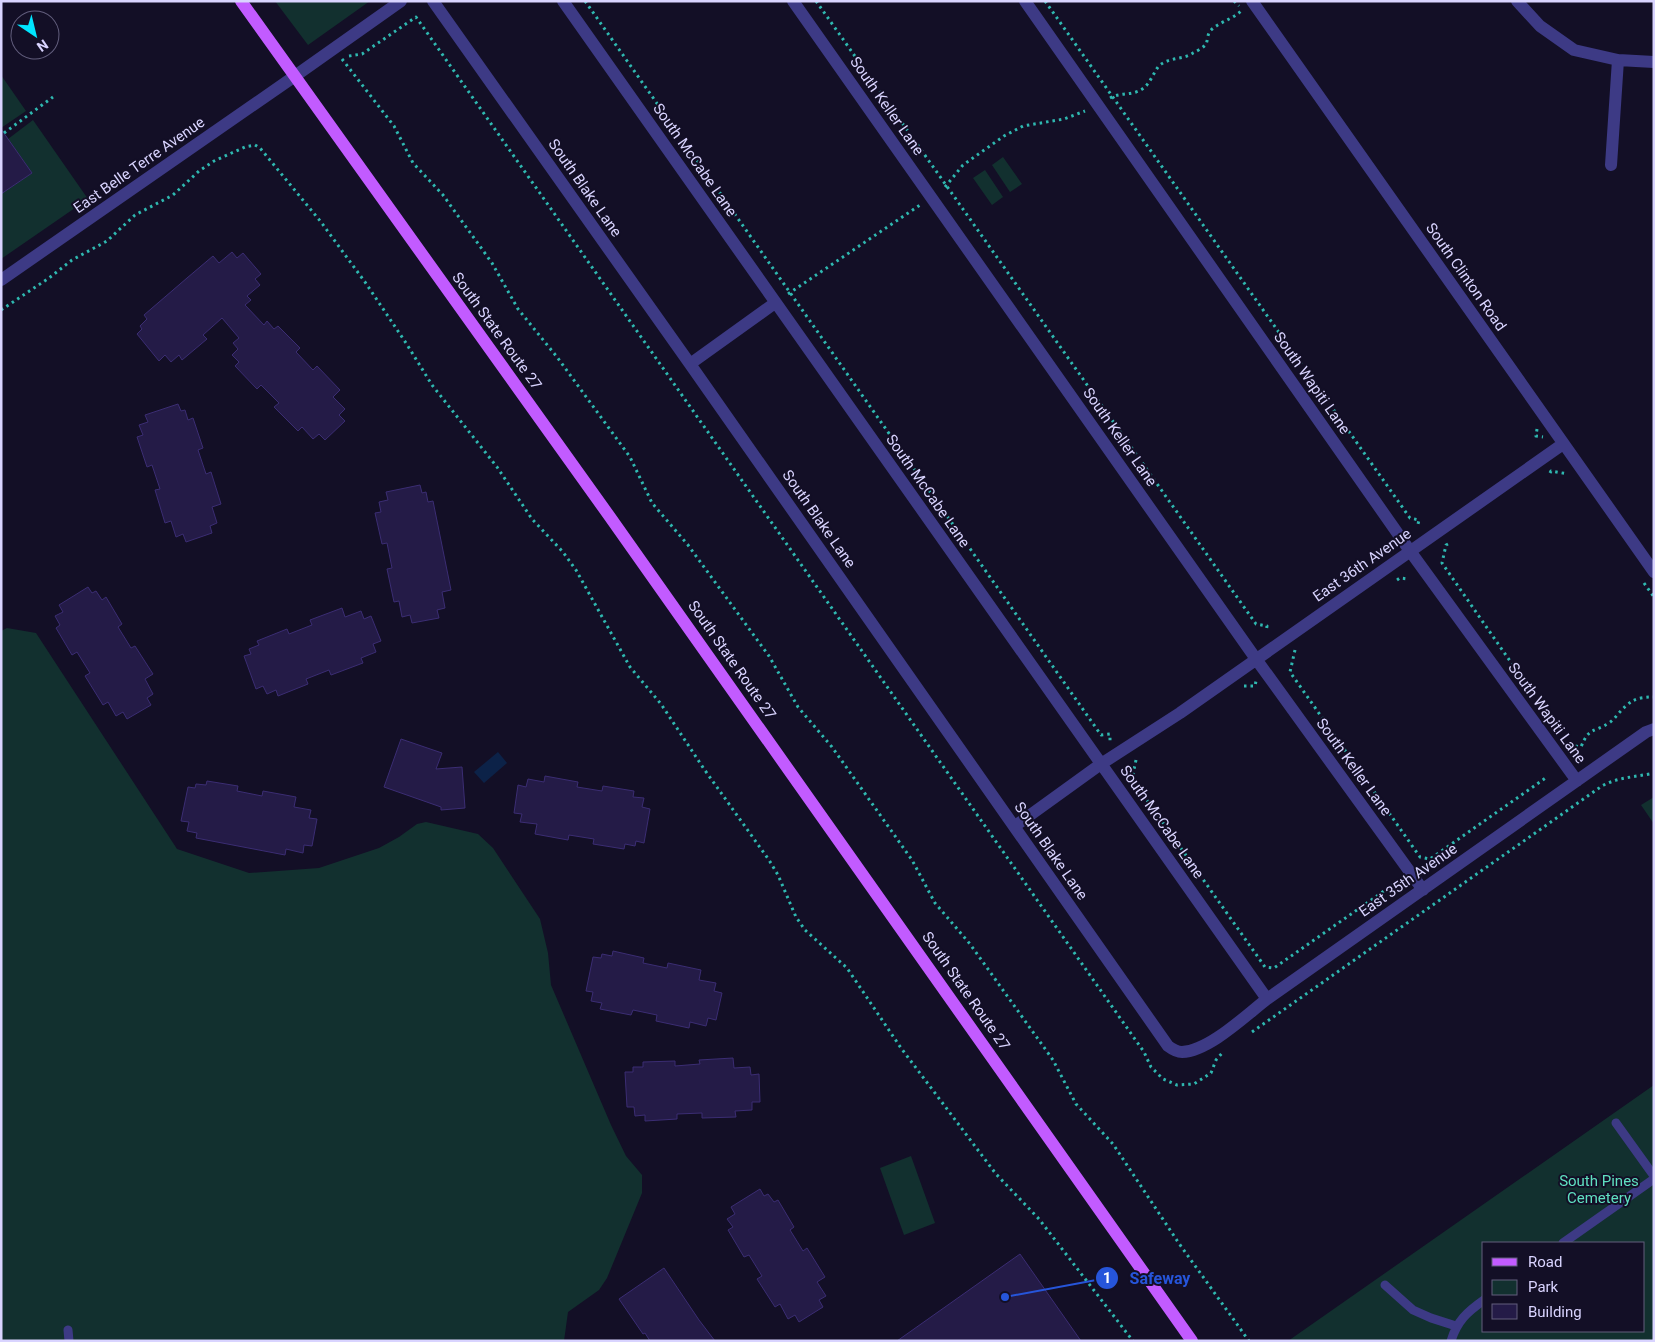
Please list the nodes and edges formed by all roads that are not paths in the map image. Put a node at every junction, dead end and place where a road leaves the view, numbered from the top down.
1 (242, 1) edge
2 (401, 1) edge
3 (433, 1) edge
4 (563, 1) edge
5 (793, 1) edge
6 (1025, 1) edge
7 (1252, 1) edge
8 (1516, 1) edge
9 (1618, 60) junction
10 (1654, 62) edge
11 (294, 76) junction
12 (1611, 165) dead end
13 (1, 280) edge
14 (775, 303) junction
15 (690, 364) junction
16 (1563, 444) junction
17 (1410, 551) junction
18 (1654, 572) edge
19 (1256, 659) junction
20 (1654, 729) edge
21 (1101, 764) junction
22 (1577, 781) junction
23 (1015, 826) junction
24 (1423, 890) junction
25 (1267, 999) junction
26 (1180, 1052) joint
27 (1616, 1123) dead end
28 (1654, 1178) edge
29 (1564, 1242) edge
30 (1385, 1285) dead end
31 (1482, 1301) edge
32 (1456, 1326) junction
33 (68, 1330) dead end
34 (69, 1341) edge
35 (1192, 1341) edge
36 (1451, 1341) edge

1 - 11 main road, South State Route 27
2 - 11 street, East Belle Terre Avenue
3 - 15 street, South Blake Lane
4 - 14 street, South McCabe Lane
5 - 19 street, South Keller Lane
6 - 17 street, South Wapiti Lane
7 - 16 street, South Clinton Road
8 - 9 street
9 - 10 street
9 - 12 street
11 - 13 street, East Belle Terre Avenue
11 - 35 main road, South State Route 27
14 - 15 street
14 - 21 street, South McCabe Lane
15 - 23 street, South Blake Lane
16 - 17 street, East 36th Avenue
16 - 18 street, South Clinton Road
17 - 19 street, East 36th Avenue
17 - 22 street, South Wapiti Lane
19 - 21 street, East 36th Avenue
19 - 24 street, South Keller Lane
20 - 22 street, East 35th Avenue
21 - 23 street, East 36th Avenue
21 - 25 street, South McCabe Lane
22 - 24 street, East 35th Avenue
23 - 26 street, South Blake Lane
24 - 25 street, East 35th Avenue
25 - 26 street, East 35th Avenue
27 - 28 lane
28 - 29 lane
30 - 32 lane
31 - 32 lane
32 - 36 lane
33 - 34 lane

